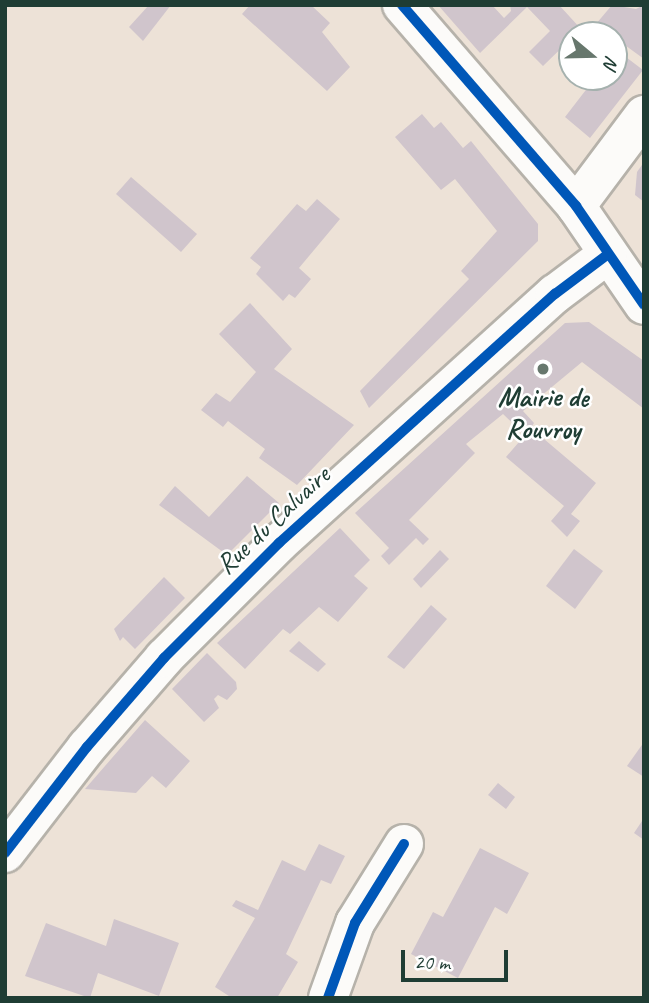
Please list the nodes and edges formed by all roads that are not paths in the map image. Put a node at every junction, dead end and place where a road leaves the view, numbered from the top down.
1 (402, 5) edge
2 (644, 115) edge
3 (576, 206) junction
4 (607, 255) junction
5 (644, 305) edge
6 (404, 845) dead end
7 (5, 853) edge
8 (328, 998) edge

1 - 3 street
2 - 3 street
3 - 4 street
4 - 5 street
4 - 7 street, Rue du Calvaire
6 - 8 street

